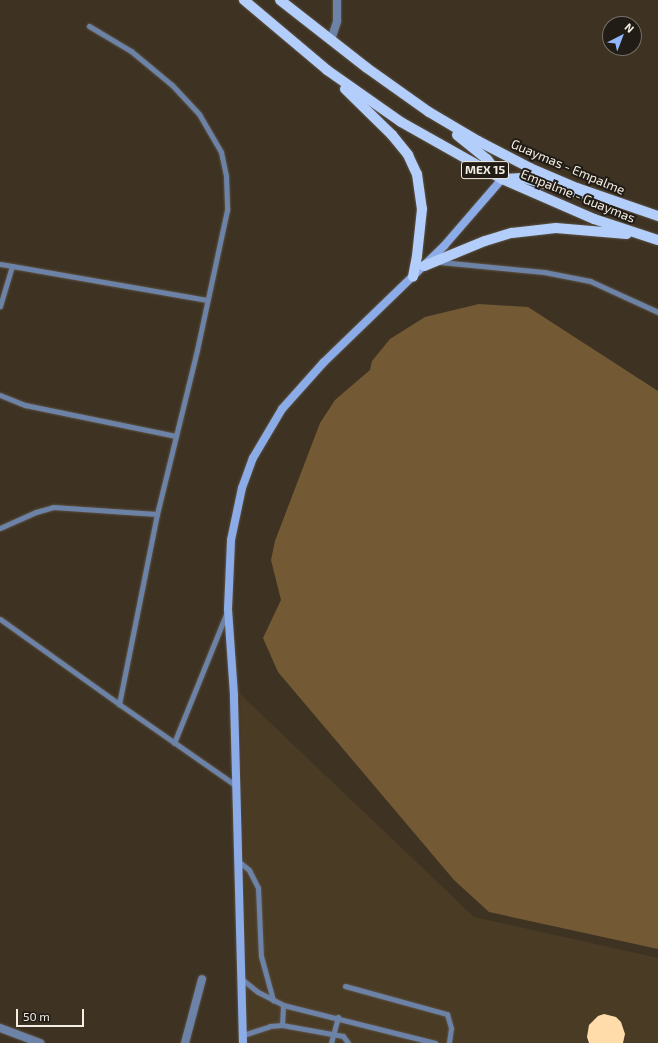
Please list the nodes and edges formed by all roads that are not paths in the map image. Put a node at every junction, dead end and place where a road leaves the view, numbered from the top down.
1 (244, 0) edge
2 (280, 0) edge
3 (337, 0) edge
4 (89, 26) dead end
5 (331, 40) junction
6 (327, 70) junction
7 (429, 112) junction
8 (502, 179) junction
9 (597, 196) junction
10 (658, 216) edge
11 (640, 234) junction
12 (658, 240) edge
13 (437, 262) junction
14 (0, 264) edge
15 (12, 266) junction
16 (424, 266) junction
17 (413, 278) junction
18 (208, 300) junction
19 (0, 306) edge
20 (658, 312) edge
21 (0, 396) edge
22 (176, 436) junction
23 (157, 514) junction
24 (0, 528) edge
25 (228, 609) junction
26 (0, 620) edge
27 (119, 704) junction
28 (174, 743) junction
29 (235, 786) junction
30 (237, 861) junction
31 (202, 979) dead end
32 (243, 980) junction
33 (345, 986) dead end
34 (273, 1000) junction
35 (283, 1005) junction
36 (338, 1017) junction
37 (282, 1025) junction
38 (0, 1028) edge
39 (333, 1034) junction
40 (243, 1039) edge
41 (40, 1043) edge
42 (185, 1043) edge
43 (331, 1043) edge
44 (348, 1043) edge
45 (435, 1043) edge
46 (449, 1043) edge

1 - 6 main road, MEX 15
2 - 5 main road, MEX 15
3 - 5 street
4 - 18 lane
5 - 7 main road, MEX 15
6 - 8 main road, Empalme - Guaymas / MEX 15
6 - 17 main road
7 - 8 main road
7 - 9 main road, Guaymas - Empalme / MEX 15
8 - 9 main road
8 - 11 main road, Empalme - Guaymas / MEX 15
8 - 16 main road
9 - 10 main road, Guaymas - Empalme / MEX 15
11 - 12 main road, Empalme - Guaymas / MEX 15
11 - 13 main road
13 - 16 main road
13 - 20 lane
14 - 15 lane
15 - 18 lane
15 - 19 lane
16 - 17 main road
17 - 25 main road
18 - 22 lane
21 - 22 lane
22 - 23 lane
23 - 24 lane
23 - 27 lane
25 - 28 lane
25 - 29 main road
26 - 27 lane
27 - 28 lane
28 - 29 lane
29 - 30 main road
30 - 32 main road
30 - 34 lane
31 - 42 street
32 - 34 lane
32 - 40 main road
33 - 46 lane
34 - 35 lane
35 - 36 lane
35 - 37 lane
36 - 39 lane
36 - 45 lane
37 - 39 lane
37 - 40 lane
38 - 41 street
39 - 43 lane
39 - 44 lane

